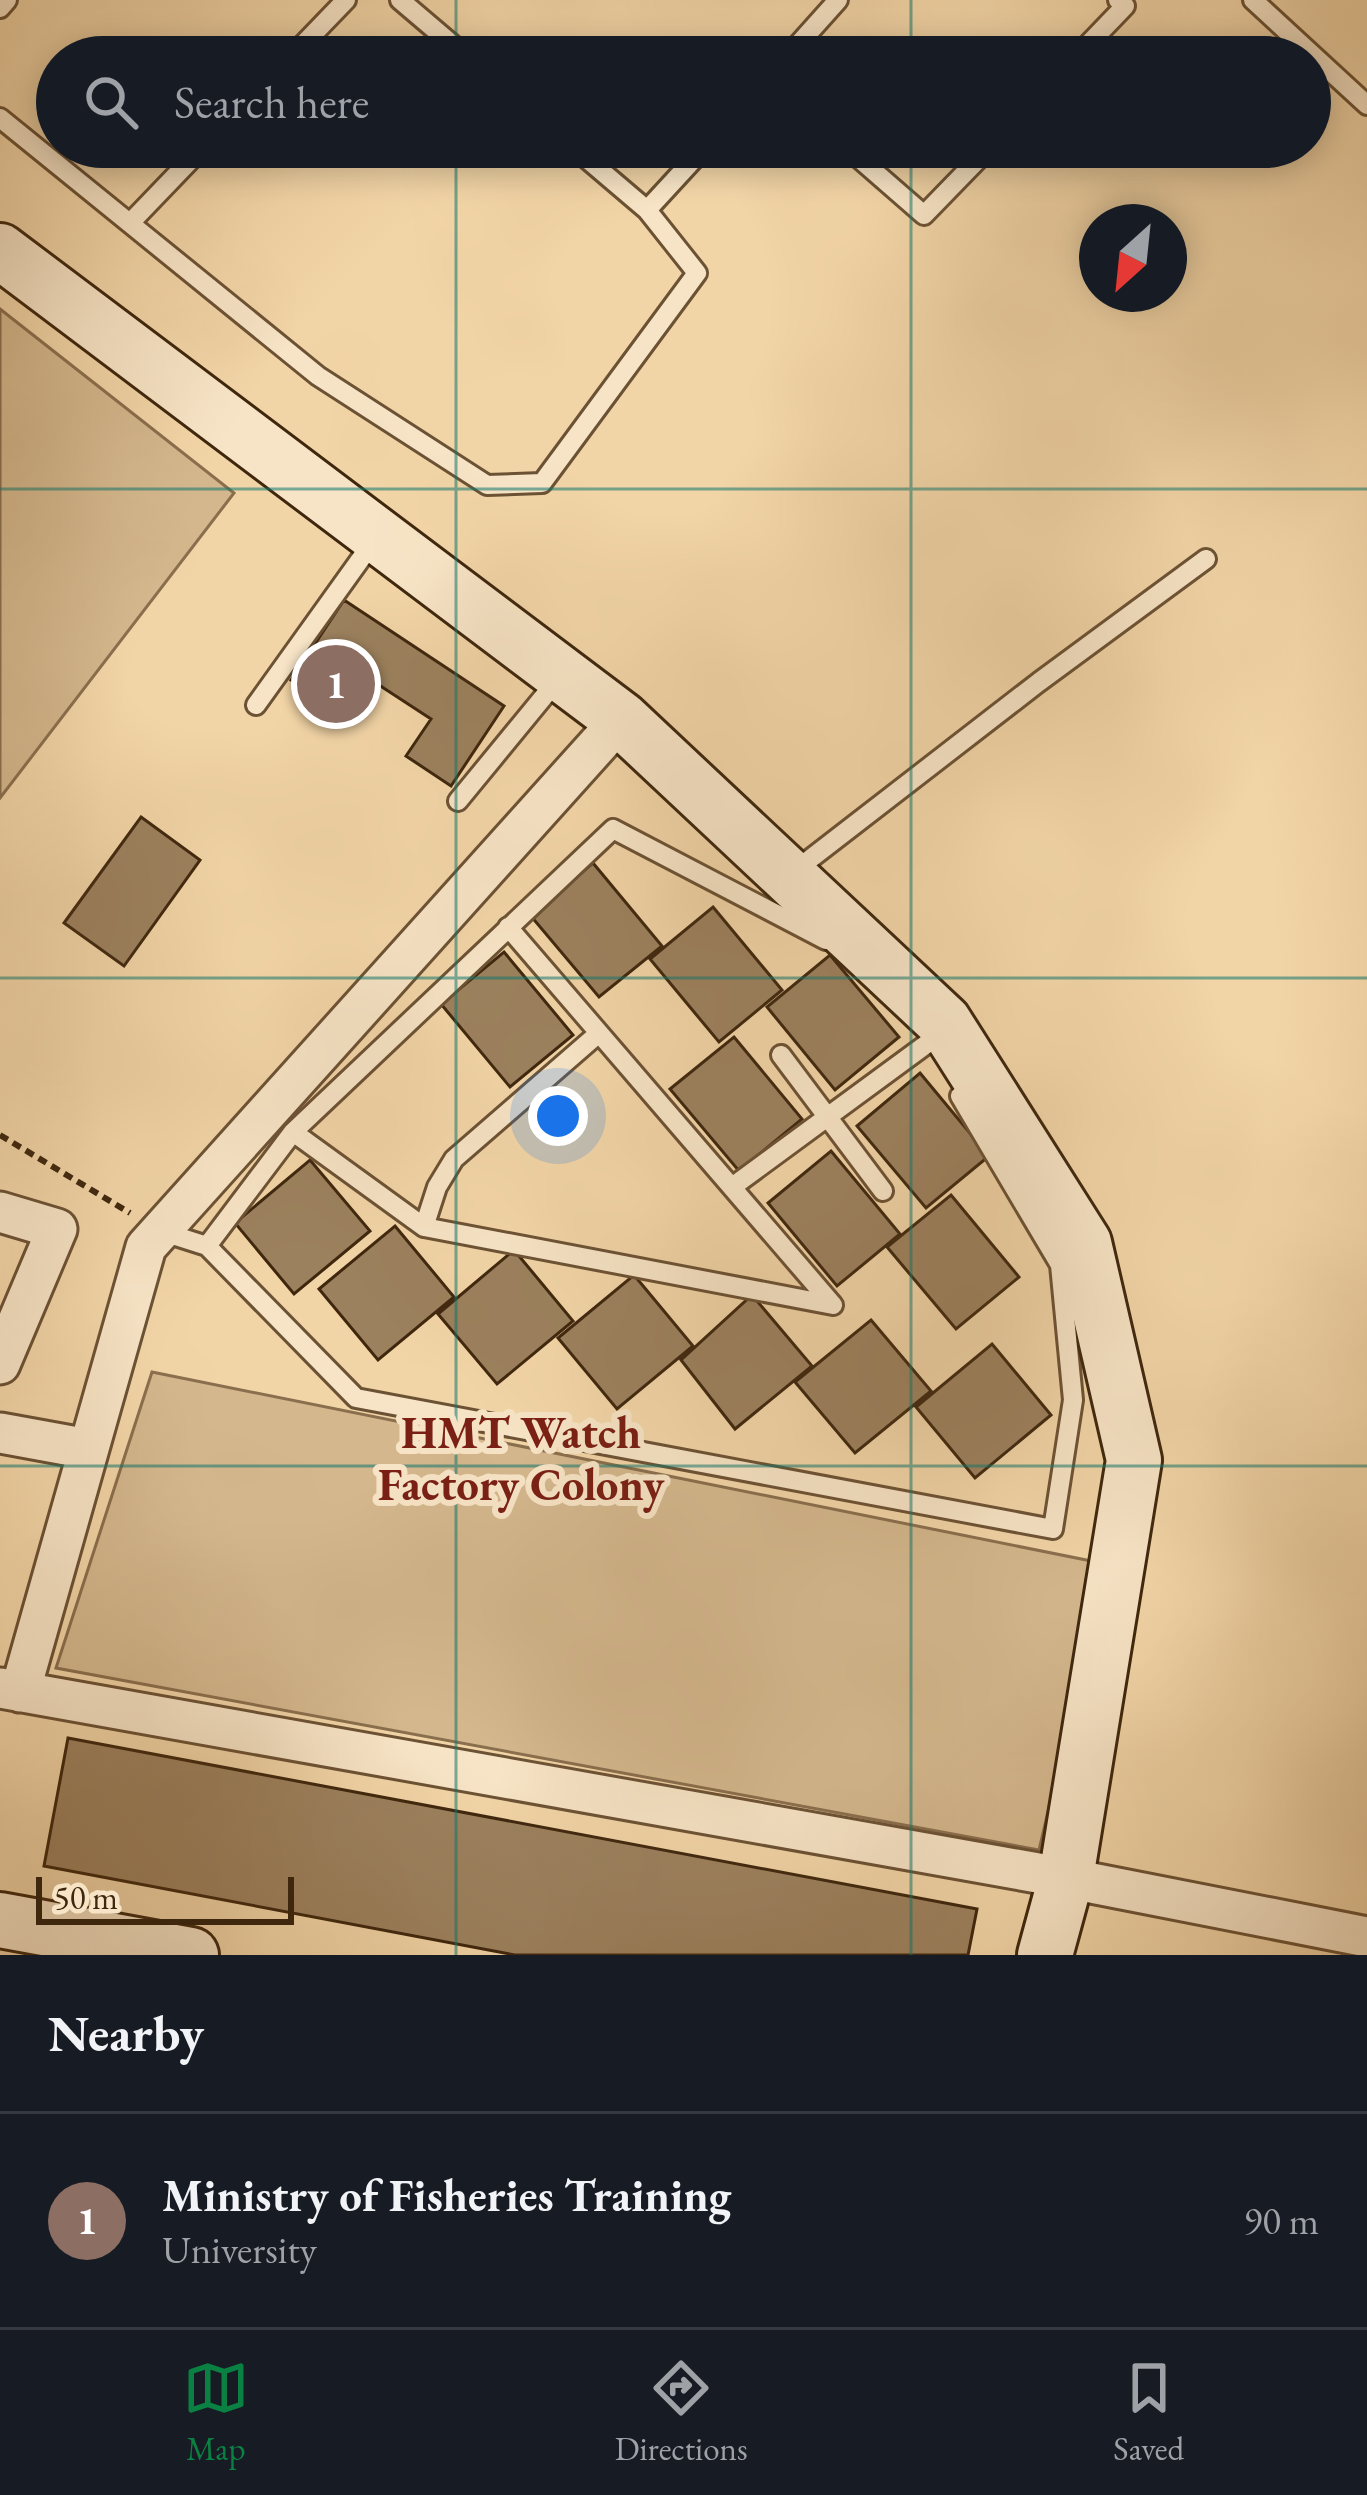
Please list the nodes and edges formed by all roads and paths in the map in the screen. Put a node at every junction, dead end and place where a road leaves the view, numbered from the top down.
1 (7, 0) edge
2 (346, 0) edge
3 (400, 0) edge
4 (838, 0) edge
5 (1118, 0) edge
6 (1253, 0) edge
7 (0, 8) edge
8 (311, 36) edge
9 (442, 36) edge
10 (806, 36) edge
11 (1096, 36) edge
12 (1292, 36) edge
13 (1331, 72) edge
14 (1367, 105) edge
15 (0, 118) edge
16 (36, 146) edge
17 (64, 168) edge
18 (183, 168) edge
19 (598, 168) edge
20 (686, 168) edge
21 (870, 168) edge
22 (970, 168) edge
23 (647, 210) junction
24 (131, 221) junction
25 (0, 250) edge
26 (378, 535) junction
27 (1206, 559) dead end
28 (562, 674) junction
29 (256, 705) dead end
30 (622, 719) junction
31 (458, 801) dead end
32 (788, 876) junction
33 (508, 927) junction
34 (846, 958) dead end
35 (912, 1026) dead end
36 (599, 1033) junction
37 (928, 1043) junction
38 (781, 1055) dead end
39 (940, 1063) dead end
40 (952, 1083) dead end
41 (827, 1117) junction
42 (293, 1132) junction
43 (0, 1135) edge
44 (733, 1186) junction
45 (883, 1191) dead end
46 (0, 1212) edge
47 (424, 1227) junction
48 (160, 1231) junction
49 (207, 1246) junction
50 (0, 1364) edge
51 (0, 1433) edge
52 (88, 1449) junction
53 (10, 1690) edge
54 (1066, 1878) junction
55 (0, 1920) edge
56 (1367, 1937) edge
57 (191, 1955) edge
58 (1045, 1955) edge

1 - 7 lane
2 - 8 lane
3 - 9 lane
4 - 10 lane
5 - 11 lane
6 - 12 lane
13 - 14 lane
15 - 16 lane
17 - 24 lane
18 - 24 lane
19 - 23 lane
20 - 23 lane
21 - 22 lane
23 - 24 lane
25 - 26 street
26 - 28 street
26 - 29 lane
27 - 32 lane
28 - 30 street
28 - 31 lane
30 - 32 street
30 - 48 street
32 - 54 street
33 - 34 lane
33 - 36 lane
33 - 42 lane
35 - 37 lane
36 - 44 lane
36 - 47 lane
37 - 39 lane
37 - 41 lane
38 - 41 lane
40 - 49 lane
41 - 44 lane
41 - 45 lane
42 - 47 lane
42 - 49 lane
43 - 48 path
44 - 47 lane
46 - 50 street
48 - 49 lane
48 - 52 street
51 - 52 street
52 - 53 street
53 - 54 street
54 - 56 street
54 - 58 street
55 - 57 street

